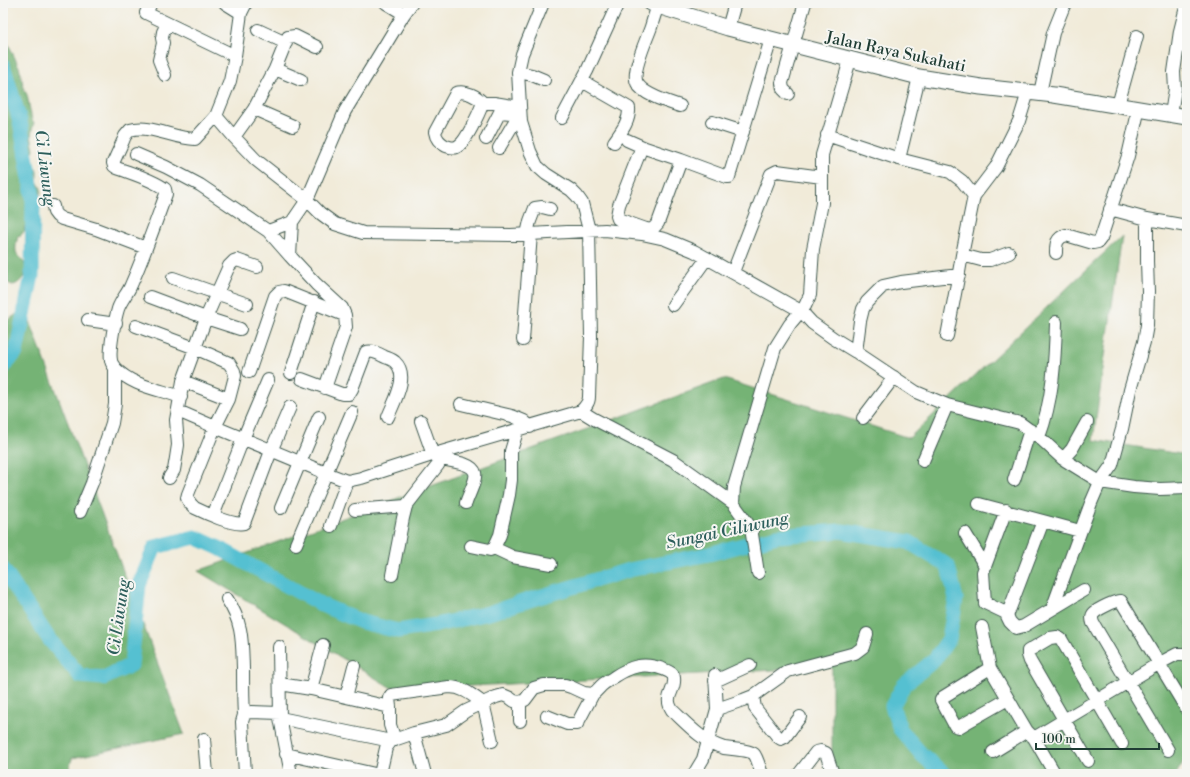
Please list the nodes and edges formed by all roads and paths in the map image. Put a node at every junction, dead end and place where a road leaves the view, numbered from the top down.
1 (151, 3) edge
2 (224, 3) edge
3 (386, 3) edge
4 (412, 3) edge
5 (543, 3) edge
6 (618, 3) edge
7 (735, 3) edge
8 (805, 3) edge
9 (1065, 3) edge
10 (1187, 3) edge
11 (654, 5) edge
12 (243, 8) edge
13 (404, 14) junction
14 (167, 24) junction
15 (728, 28) junction
16 (258, 30) dead end
17 (1137, 36) dead end
18 (771, 39) junction
19 (286, 43) junction
20 (793, 45) junction
21 (316, 47) dead end
22 (235, 56) junction
23 (850, 60) junction
24 (275, 69) junction
25 (518, 72) junction
26 (165, 75) dead end
27 (919, 77) junction
28 (301, 80) dead end
29 (544, 80) dead end
30 (582, 81) junction
31 (1034, 93) junction
32 (788, 94) dead end
33 (483, 103) junction
34 (1118, 105) junction
35 (680, 106) dead end
36 (1139, 108) junction
37 (254, 109) junction
38 (519, 112) junction
39 (1171, 114) junction
40 (216, 116) junction
41 (1187, 116) edge
42 (562, 118) dead end
43 (712, 122) dead end
44 (293, 126) dead end
45 (743, 132) junction
46 (827, 135) junction
47 (234, 137) junction
48 (486, 139) dead end
49 (627, 140) dead end
50 (614, 142) dead end
51 (499, 148) dead end
52 (645, 148) junction
53 (136, 154) dead end
54 (899, 159) junction
55 (681, 160) junction
56 (822, 177) junction
57 (974, 196) junction
58 (307, 200) junction
59 (53, 206) dead end
60 (550, 209) dead end
61 (1110, 209) junction
62 (1147, 219) junction
63 (292, 222) junction
64 (1187, 226) edge
65 (589, 230) junction
66 (268, 231) junction
67 (529, 234) junction
68 (146, 248) junction
69 (1056, 253) dead end
70 (1009, 254) dead end
71 (962, 255) junction
72 (290, 256) junction
73 (707, 258) junction
74 (257, 266) dead end
75 (733, 272) junction
76 (959, 275) junction
77 (173, 278) dead end
78 (217, 293) junction
79 (150, 297) dead end
80 (314, 302) junction
81 (248, 304) dead end
82 (673, 305) dead end
83 (801, 311) junction
84 (346, 315) junction
85 (206, 318) junction
86 (88, 320) dead end
87 (1056, 322) dead end
88 (116, 323) junction
89 (136, 326) dead end
90 (240, 329) dead end
91 (947, 336) dead end
92 (523, 340) dead end
93 (195, 348) junction
94 (856, 352) junction
95 (115, 368) junction
96 (249, 372) dead end
97 (894, 377) junction
98 (268, 380) dead end
99 (184, 381) junction
100 (325, 388) junction
101 (181, 397) junction
102 (230, 399) junction
103 (461, 404) dead end
104 (947, 405) junction
105 (290, 407) dead end
106 (178, 411) junction
107 (581, 411) junction
108 (352, 412) dead end
109 (319, 417) dead end
110 (388, 417) dead end
111 (863, 418) dead end
112 (421, 421) dead end
113 (1087, 422) dead end
114 (530, 427) junction
115 (215, 428) junction
116 (1030, 430) junction
117 (517, 431) junction
118 (1039, 437) junction
119 (243, 439) junction
120 (271, 451) junction
121 (437, 455) junction
122 (1063, 459) junction
123 (923, 461) dead end
124 (300, 462) junction
125 (326, 474) junction
126 (169, 478) dead end
127 (1014, 480) dead end
128 (347, 481) junction
129 (1100, 482) junction
130 (1187, 488) edge
131 (466, 503) dead end
132 (732, 503) junction
133 (979, 504) dead end
134 (406, 506) junction
135 (281, 508) dead end
136 (355, 510) dead end
137 (1006, 510) junction
138 (80, 512) dead end
139 (213, 516) junction
140 (1043, 521) junction
141 (331, 526) dead end
142 (1080, 531) junction
143 (965, 533) dead end
144 (296, 544) dead end
145 (471, 546) dead end
146 (494, 548) junction
147 (551, 564) dead end
148 (985, 566) junction
149 (758, 573) dead end
150 (392, 575) dead end
151 (1084, 590) dead end
152 (227, 599) dead end
153 (1052, 609) junction
154 (1008, 614) junction
155 (982, 627) dead end
156 (867, 634) dead end
157 (323, 645) dead end
158 (279, 647) dead end
159 (1187, 654) edge
160 (1158, 664) junction
161 (750, 665) dead end
162 (354, 666) dead end
163 (990, 668) junction
164 (1128, 682) junction
165 (280, 684) junction
166 (311, 689) junction
167 (593, 694) junction
168 (753, 696) junction
169 (346, 697) junction
170 (1008, 699) junction
171 (1096, 700) junction
172 (520, 702) junction
173 (483, 703) junction
174 (390, 707) junction
175 (717, 708) junction
176 (1186, 708) dead end
177 (244, 715) junction
178 (280, 715) junction
179 (547, 716) dead end
180 (800, 718) dead end
181 (1065, 719) junction
182 (520, 721) dead end
183 (414, 732) junction
184 (1030, 734) junction
185 (204, 739) dead end
186 (393, 740) junction
187 (492, 740) dead end
188 (709, 741) junction
189 (1122, 744) dead end
190 (1168, 750) dead end
191 (993, 752) dead end
192 (286, 754) junction
193 (1088, 761) dead end
194 (207, 774) edge
195 (245, 774) edge
196 (291, 774) edge
197 (375, 774) edge
198 (380, 774) edge
199 (425, 774) edge
200 (694, 774) edge
201 (762, 774) edge
202 (799, 774) edge
203 (833, 774) edge
204 (1055, 774) edge

1 - 14 street
2 - 12 street
3 - 13 street
4 - 13 street
5 - 25 street
6 - 30 street
7 - 15 street
8 - 20 street
9 - 31 street
10 - 39 street
11 - 15 main road, Jalan Raya Sukahati
11 - 35 street
12 - 22 street
13 - 58 street
14 - 22 street
14 - 26 street
15 - 18 main road, Jalan Raya Sukahati
16 - 19 street
17 - 34 street
18 - 20 main road, Jalan Raya Sukahati
18 - 45 street
19 - 21 street
19 - 24 street
20 - 23 main road, Jalan Raya Sukahati
20 - 32 street
22 - 40 street
23 - 27 main road, Jalan Raya Sukahati
23 - 46 street
24 - 28 street
24 - 37 street
25 - 29 street
25 - 38 street
27 - 31 main road, Jalan Raya Sukahati
27 - 54 street
30 - 42 street
30 - 50 street
31 - 34 main road, Jalan Raya Sukahati
31 - 57 street
33 - 33 street
33 - 38 street
34 - 36 main road, Jalan Raya Sukahati
36 - 39 main road, Jalan Raya Sukahati
36 - 61 street
37 - 44 street
37 - 47 street
38 - 48 street
38 - 51 street
38 - 65 street
39 - 41 main road, Jalan Raya Sukahati
40 - 47 street
40 - 68 street
43 - 45 street
45 - 55 street
46 - 54 street
46 - 56 street
47 - 58 street
49 - 52 street
52 - 55 street
52 - 55 street
53 - 66 street
54 - 57 street
56 - 75 street
56 - 83 street
57 - 71 street
58 - 63 street
58 - 67 street
59 - 68 street
60 - 67 street
61 - 62 street
61 - 69 street
62 - 64 street
62 - 129 street
63 - 66 street
63 - 72 street
65 - 67 street
65 - 73 street
65 - 107 street
66 - 72 street
67 - 92 street
68 - 88 street
70 - 71 street
71 - 76 street
72 - 84 street
73 - 75 street
73 - 82 street
74 - 78 street
75 - 83 street
76 - 91 street
76 - 94 street
77 - 78 street
78 - 81 street
78 - 85 street
79 - 85 street
80 - 84 street
80 - 96 street
80 - 100 street
83 - 94 street
83 - 132 street
84 - 100 street
85 - 90 street
85 - 93 street
86 - 88 street
87 - 118 street
88 - 95 street
89 - 93 street
93 - 99 street
93 - 102 street
94 - 97 street
95 - 101 street
95 - 138 street
97 - 104 street
97 - 111 street
98 - 119 street
99 - 101 street
99 - 102 street
100 - 110 street
101 - 106 street
102 - 115 street
103 - 114 street
104 - 116 street
104 - 123 street
105 - 120 street
106 - 115 street
106 - 126 street
107 - 114 street
107 - 132 street
108 - 125 street
109 - 124 street
112 - 121 street
113 - 122 street
114 - 117 street
115 - 119 street
115 - 139 street
116 - 118 street
116 - 127 street
117 - 121 street
117 - 146 street
118 - 122 street
119 - 120 street
119 - 139 street
120 - 124 street
120 - 139 street
121 - 128 street
121 - 131 street
121 - 134 street
122 - 129 street
124 - 125 street
124 - 135 street
125 - 128 street
125 - 144 street
128 - 141 street
129 - 130 street
129 - 142 street
132 - 149 street
133 - 137 street
134 - 136 street
134 - 150 street
137 - 140 street
137 - 148 street
140 - 142 street
140 - 154 street
142 - 153 street
143 - 148 street
145 - 146 street
146 - 147 street
148 - 154 street
151 - 153 street
152 - 177 street
153 - 154 street
155 - 163 street
156 - 168 street
157 - 166 street
158 - 165 street
159 - 160 street
160 - 164 street
160 - 164 street
160 - 176 street
161 - 175 street
162 - 169 street
163 - 170 street
163 - 170 street
164 - 171 street
164 - 190 street
165 - 166 street
165 - 178 street
166 - 169 street
167 - 172 street
167 - 179 street
167 - 188 street
168 - 175 street
168 - 180 street
169 - 174 street
170 - 184 street
171 - 181 street
171 - 181 street
171 - 189 street
172 - 173 street
172 - 182 street
173 - 174 street
173 - 183 street
173 - 187 street
174 - 186 street
175 - 188 street
177 - 178 street
177 - 195 street
178 - 186 street
178 - 192 street
181 - 184 street
181 - 193 street
183 - 186 street
183 - 199 street
184 - 191 street
184 - 204 street
185 - 194 street
186 - 198 street
188 - 200 street
188 - 201 street
192 - 196 street
192 - 197 street
202 - 203 street

